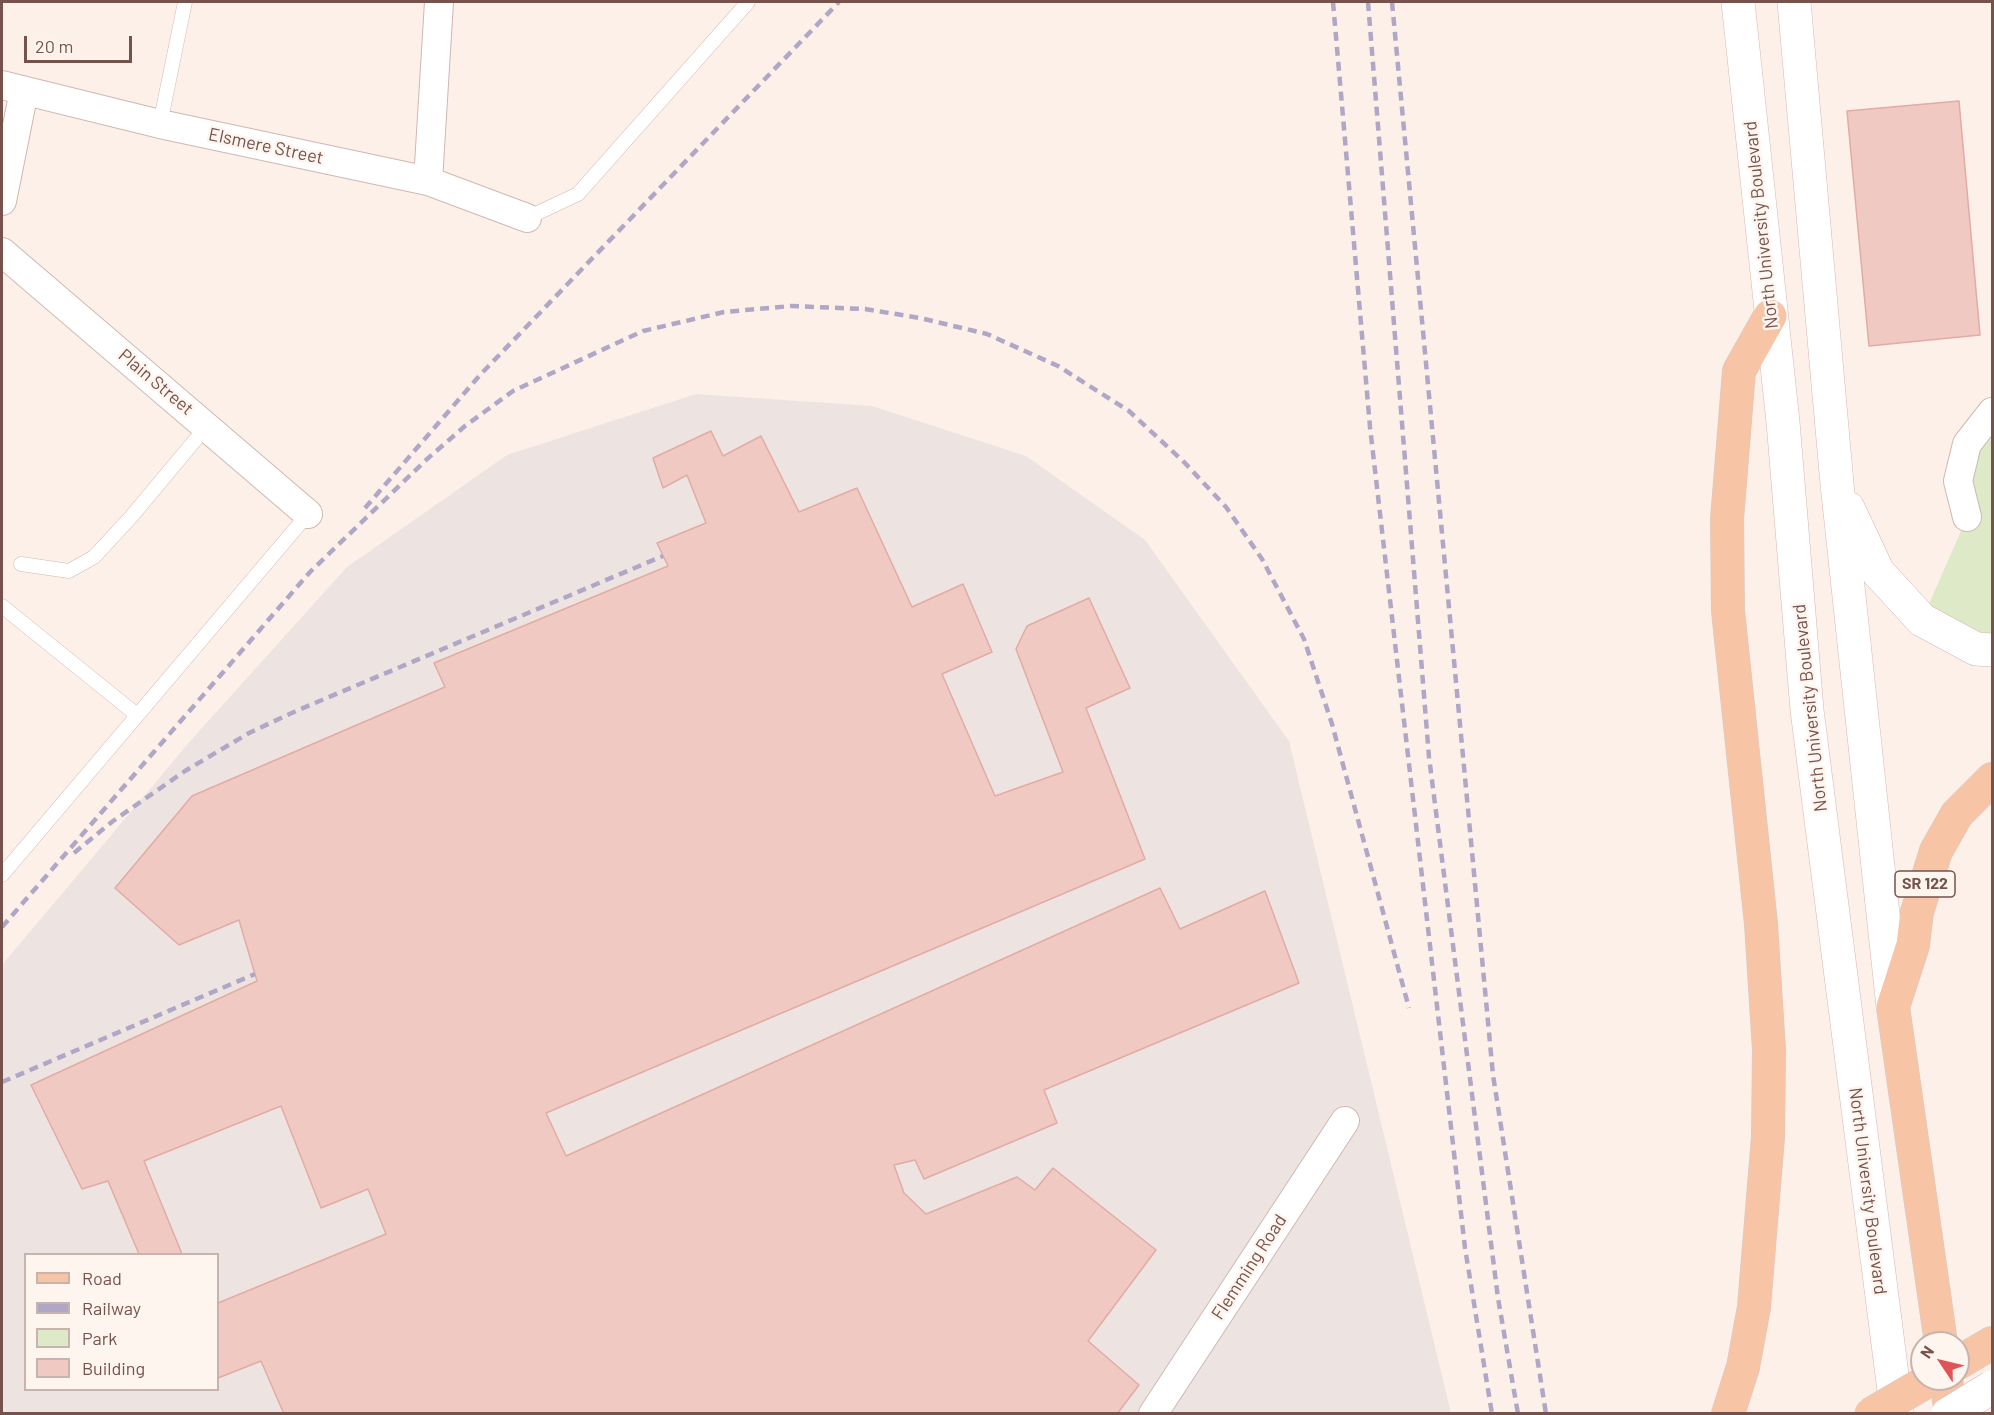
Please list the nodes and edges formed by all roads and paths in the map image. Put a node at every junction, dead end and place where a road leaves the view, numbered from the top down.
1 (185, 2) edge
2 (438, 2) edge
3 (748, 2) edge
4 (1738, 2) edge
5 (1794, 2) edge
6 (13, 88) edge
7 (160, 124) junction
8 (428, 181) junction
9 (2, 201) edge
10 (527, 218) joint
11 (2, 252) edge
12 (1770, 316) junction
13 (1992, 412) edge
14 (207, 426) junction
15 (1837, 484) junction
16 (308, 514) joint
17 (1968, 517) dead end
18 (21, 564) dead end
19 (2, 606) edge
20 (1992, 651) edge
21 (137, 715) junction
22 (1992, 779) edge
23 (2, 875) edge
24 (1893, 1007) junction
25 (1345, 1121) dead end
26 (1939, 1331) edge
27 (1992, 1343) edge
28 (1970, 1356) edge
29 (1992, 1387) edge
30 (1910, 1391) edge
31 (1947, 1391) edge
32 (1153, 1413) edge
33 (1728, 1413) edge
34 (1871, 1413) edge
35 (1897, 1413) edge
36 (1950, 1413) edge

1 - 7 lane
2 - 8 street
3 - 10 lane
4 - 12 main road, North University Boulevard
5 - 15 main road
6 - 7 street, Elsmere Street
6 - 9 street
7 - 8 street, Elsmere Street
8 - 10 street, Elsmere Street
11 - 14 street, Plain Street
12 - 33 main road
12 - 35 main road, North University Boulevard
13 - 17 street
14 - 16 street, Plain Street
14 - 18 lane
15 - 20 main road
15 - 24 main road
16 - 21 lane
19 - 21 lane
21 - 23 lane
22 - 24 main road, SR 122
24 - 26 main road, SR 122
25 - 32 street, Flemming Road
27 - 28 main road
29 - 36 main road, bridge
30 - 34 main road, bridge
31 - 36 main road

